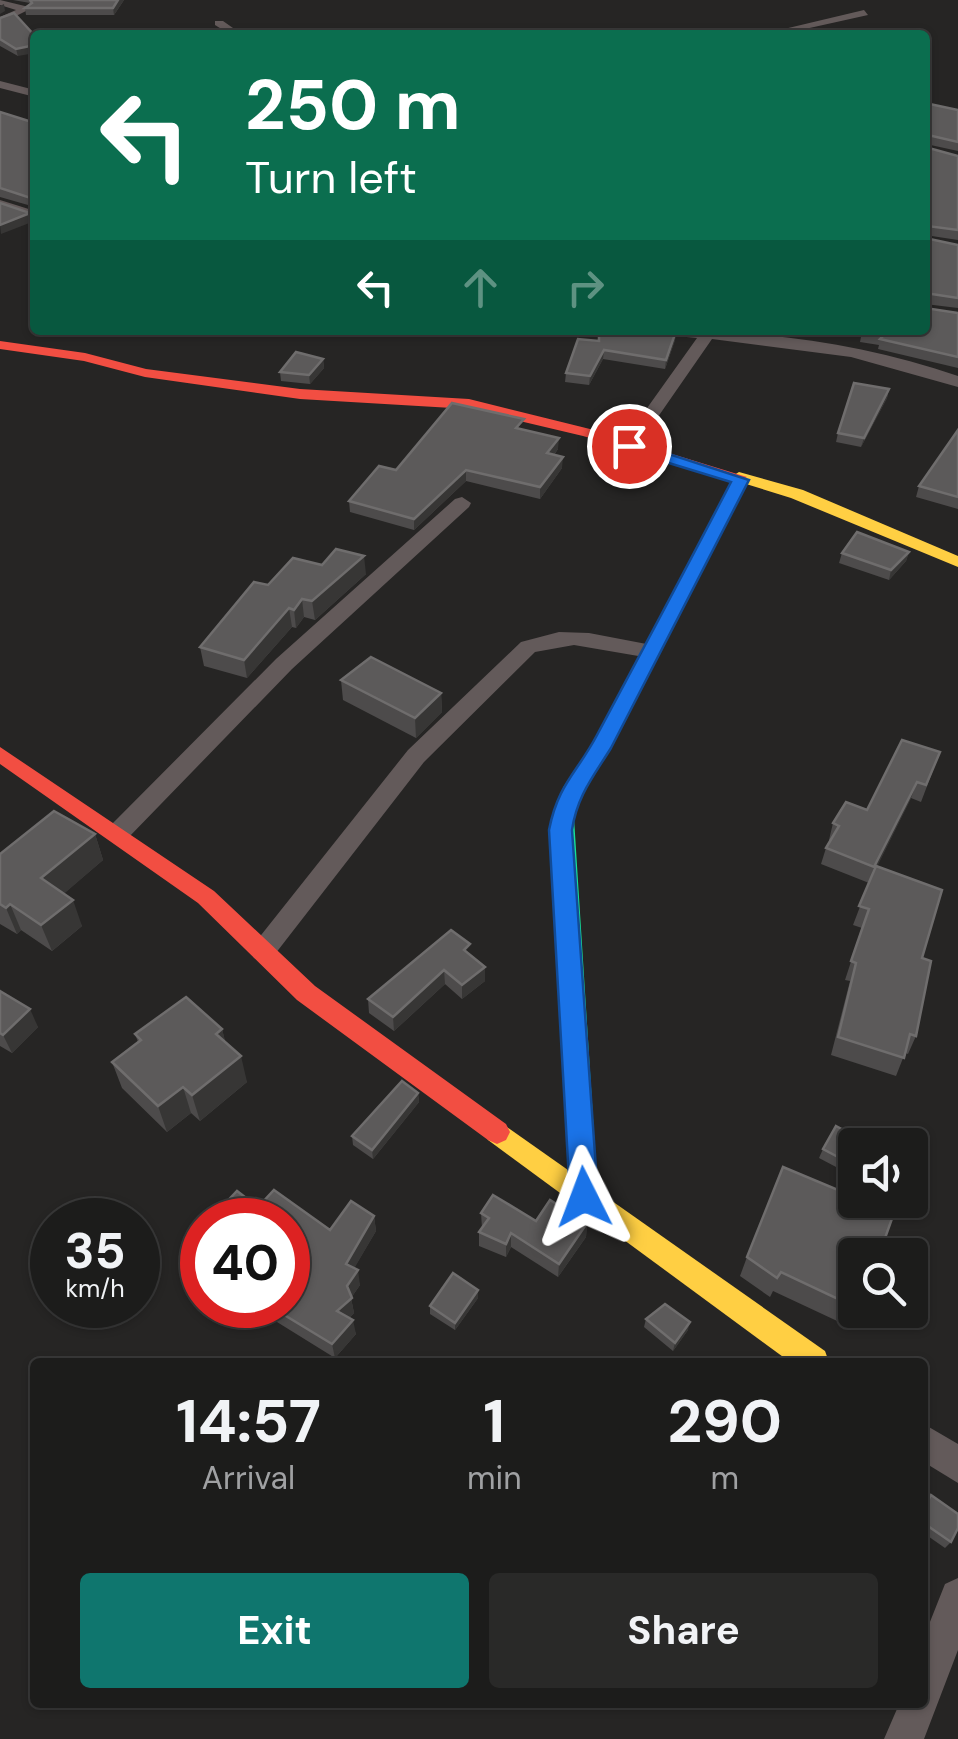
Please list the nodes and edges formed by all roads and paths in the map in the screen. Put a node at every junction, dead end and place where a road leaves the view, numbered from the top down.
1 (0, 2) edge
2 (864, 13) dead end
3 (0, 21) edge
4 (219, 23) dead end
5 (230, 30) edge
6 (787, 30) edge
7 (0, 84) edge
8 (30, 93) edge
9 (0, 204) edge
10 (30, 214) edge
11 (706, 335) edge
12 (716, 335) edge
13 (0, 345) edge
14 (958, 382) edge
15 (629, 446) junction
16 (741, 480) junction
17 (462, 504) dead end
18 (958, 562) edge
19 (650, 651) junction
20 (0, 754) edge
21 (118, 833) junction
22 (263, 951) junction
23 (584, 1197) junction
24 (808, 1358) edge
25 (928, 1444) edge
26 (958, 1465) edge
27 (958, 1598) edge
28 (928, 1680) edge
29 (917, 1708) edge
30 (904, 1739) edge

1 - 3 street
2 - 6 street
4 - 5 street
7 - 8 street
9 - 10 street
11 - 15 street
12 - 14 street
13 - 15 street
15 - 16 street
16 - 18 street
16 - 19 street
17 - 21 street
19 - 22 street
19 - 23 street
20 - 21 street
21 - 22 street
22 - 23 street
23 - 24 street
25 - 26 street
27 - 28 street
29 - 30 street

